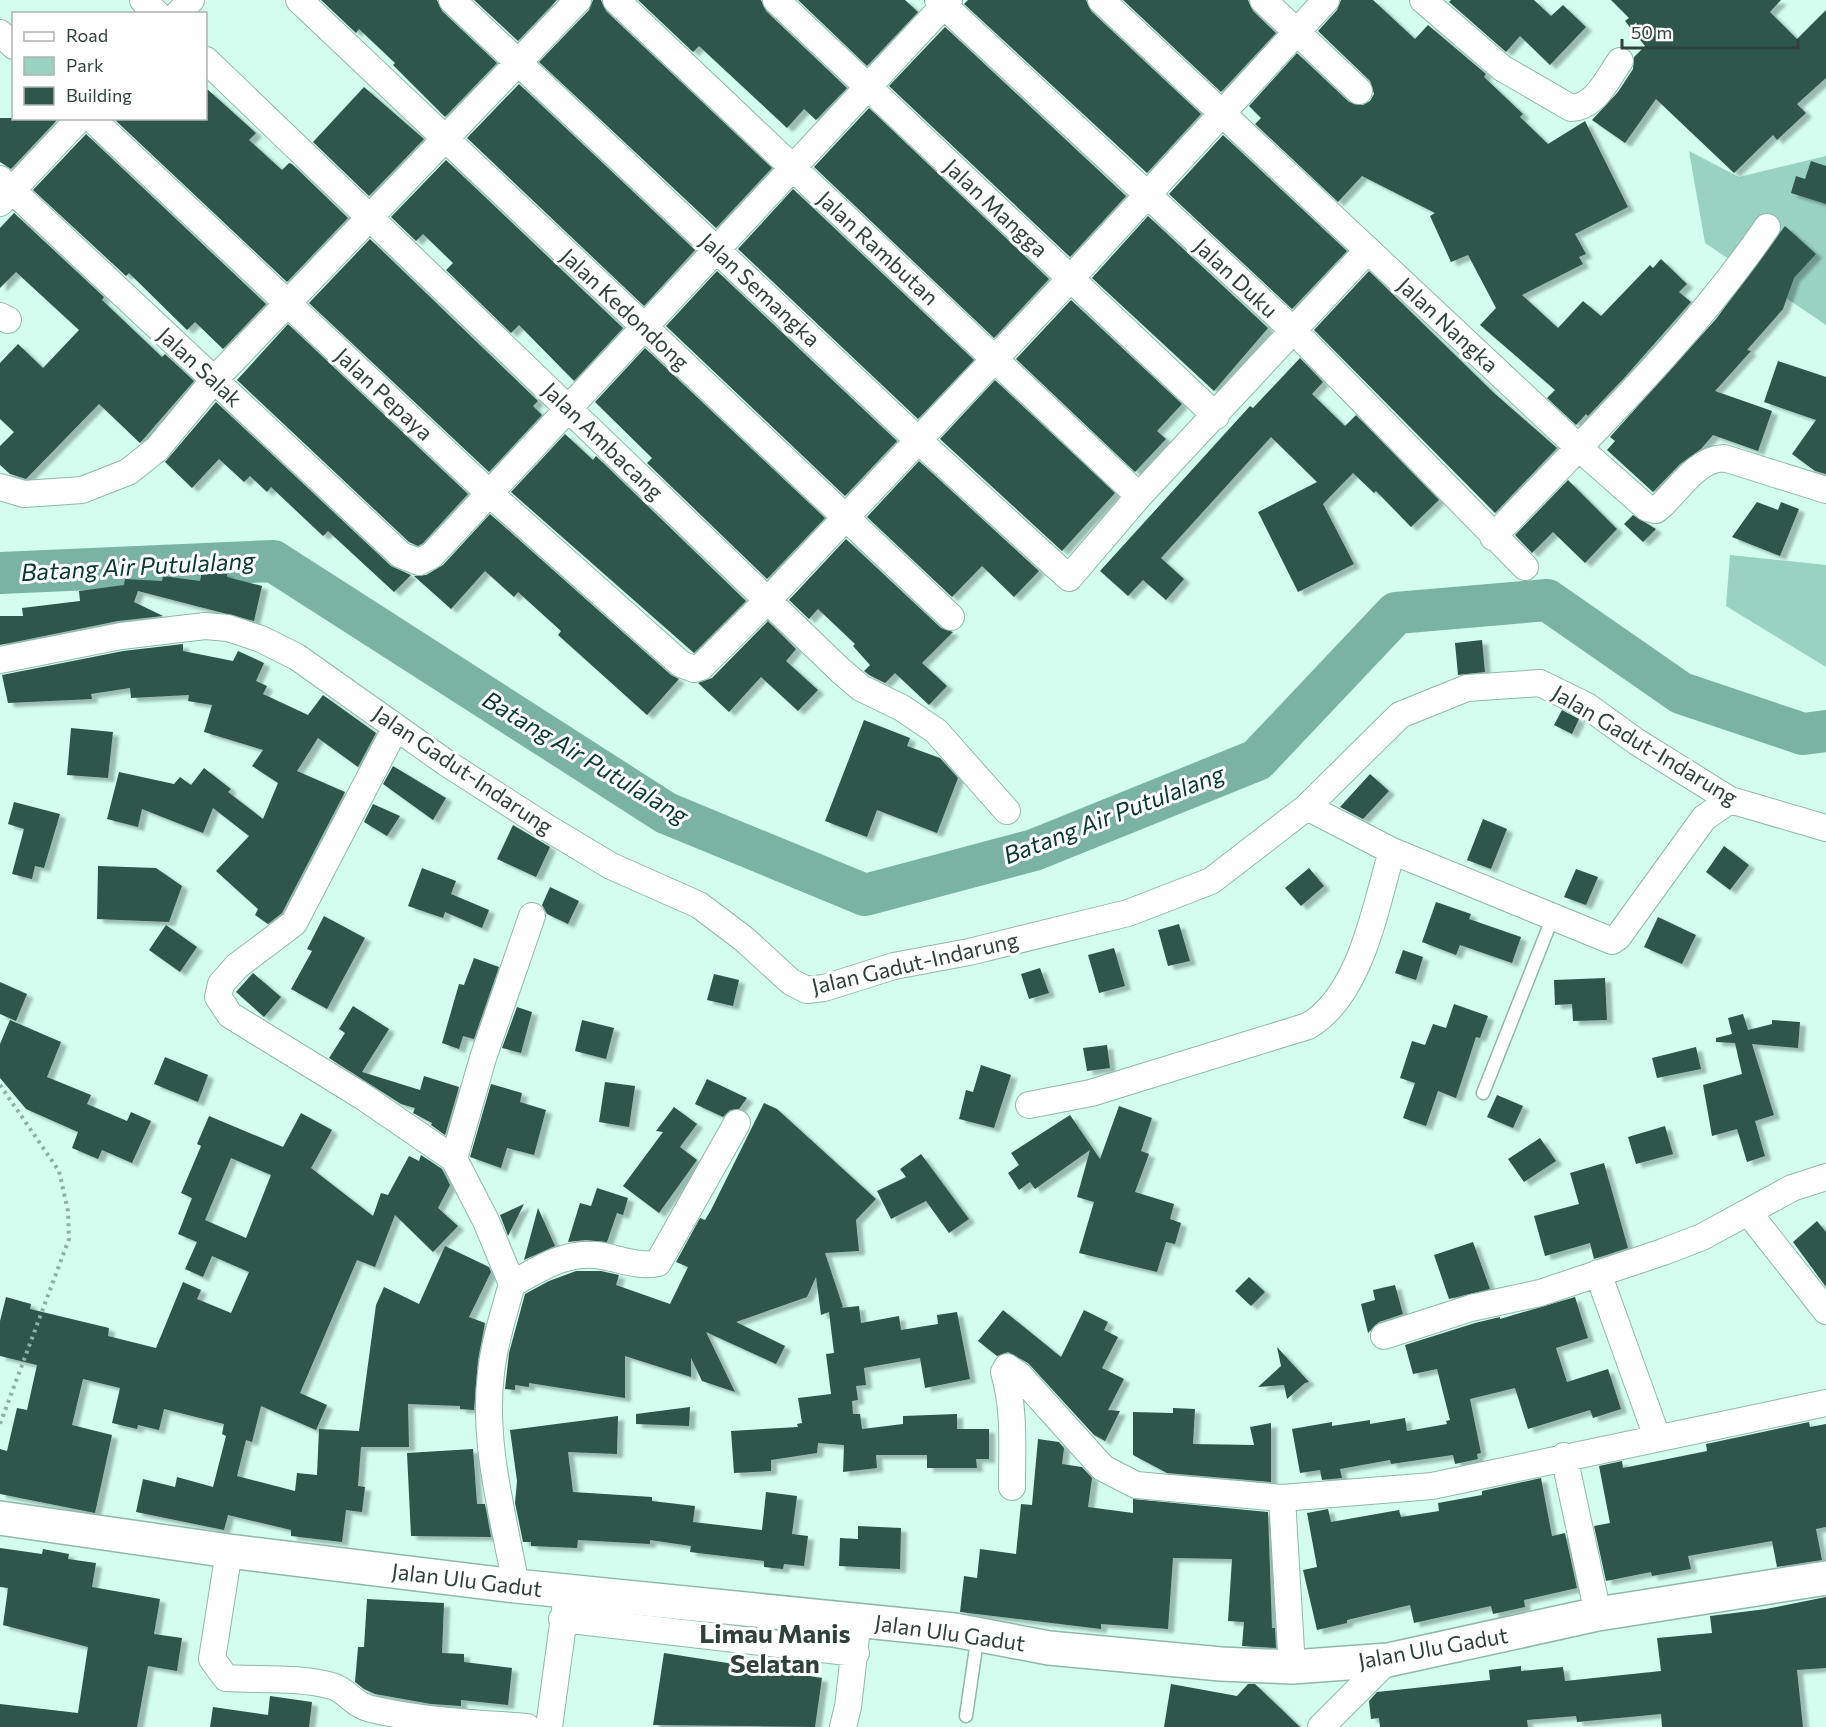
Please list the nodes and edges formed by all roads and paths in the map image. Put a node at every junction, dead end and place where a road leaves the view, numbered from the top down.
1 (143, 0) edge
2 (191, 0) edge
3 (299, 0) edge
4 (452, 0) edge
5 (578, 0) edge
6 (616, 0) edge
7 (776, 0) edge
8 (1101, 0) edge
9 (1263, 0) edge
10 (1326, 0) edge
11 (1423, 0) edge
12 (944, 2) edge
13 (155, 12) edge
14 (180, 12) edge
15 (1295, 31) junction
16 (0, 33) edge
17 (12, 44) edge
18 (207, 61) edge
19 (1620, 61) dead end
20 (519, 63) junction
21 (868, 87) junction
22 (1359, 91) dead end
23 (1222, 113) junction
24 (78, 120) edge
25 (93, 120) edge
26 (446, 140) junction
27 (794, 169) junction
28 (4, 191) edge
29 (1146, 195) junction
30 (369, 217) junction
31 (1767, 227) dead end
32 (717, 250) junction
33 (1368, 250) junction
34 (1071, 278) junction
35 (287, 303) junction
36 (645, 327) junction
37 (1295, 332) junction
38 (994, 358) junction
39 (214, 380) junction
40 (568, 408) junction
41 (1216, 416) junction
42 (918, 440) junction
43 (1578, 447) junction
44 (0, 488) edge
45 (1826, 490) edge
46 (489, 493) junction
47 (1139, 495) junction
48 (845, 518) junction
49 (1493, 537) junction
50 (1525, 567) dead end
51 (768, 600) junction
52 (951, 617) dead end
53 (0, 660) edge
54 (396, 727) junction
55 (1730, 800) junction
56 (1307, 807) junction
57 (1007, 811) dead end
58 (1826, 828) edge
59 (1392, 852) junction
60 (532, 916) dead end
61 (1552, 919) junction
62 (0, 1085) edge
63 (1483, 1093) dead end
64 (1029, 1104) dead end
65 (737, 1123) dead end
66 (454, 1159) junction
67 (1826, 1177) edge
68 (1748, 1212) junction
69 (1598, 1274) junction
70 (512, 1284) junction
71 (1826, 1311) edge
72 (1384, 1336) dead end
73 (1826, 1403) edge
74 (0, 1424) edge
75 (1657, 1437) junction
76 (1564, 1456) junction
77 (1012, 1487) dead end
78 (1282, 1498) junction
79 (0, 1518) edge
80 (229, 1551) junction
81 (1826, 1578) edge
82 (516, 1586) junction
83 (565, 1605) junction
84 (1598, 1614) junction
85 (856, 1619) junction
86 (978, 1634) junction
87 (856, 1653) junction
88 (1388, 1660) junction
89 (1293, 1667) junction
90 (966, 1716) dead end
91 (527, 1727) edge
92 (549, 1727) edge
93 (843, 1727) edge
94 (1321, 1727) edge

1 - 13 street
2 - 14 street
3 - 26 street, Jalan Kedondong
4 - 20 street, Jalan Semangka
5 - 20 street
6 - 27 street, Jalan Rambutan
7 - 21 street, Jalan Mangga
8 - 23 street, Jalan Nangka
9 - 15 street
10 - 15 street
11 - 19 street
12 - 21 street
12 - 29 street, Jalan Duku
15 - 22 street
15 - 23 street
16 - 17 street
18 - 30 street, Jalan Ambacang
20 - 26 street
20 - 32 street, Jalan Semangka
21 - 27 street
21 - 34 street, Jalan Mangga
23 - 29 street
23 - 33 street, Jalan Nangka
24 - 28 street
25 - 35 street, Jalan Pepaya
26 - 30 street
26 - 36 street, Jalan Kedondong
27 - 32 street
27 - 38 street, Jalan Rambutan
28 - 39 street, Jalan Salak
29 - 34 street
29 - 37 street, Jalan Duku
30 - 35 street
30 - 40 street, Jalan Ambacang
31 - 43 street
32 - 36 street
32 - 42 street, Jalan Semangka
33 - 37 street
33 - 43 street, Jalan Nangka
34 - 38 street
34 - 41 street, Jalan Mangga
35 - 39 street
35 - 46 street, Jalan Pepaya
36 - 40 street
36 - 48 street, Jalan Kedondong
37 - 41 street
37 - 49 street, Jalan Duku
38 - 42 street
38 - 47 street, Jalan Rambutan
39 - 44 street
39 - 46 street, Jalan Salak
40 - 46 street
40 - 51 street, Jalan Ambacang
41 - 47 street
42 - 47 street, Jalan Semangka
42 - 48 street
43 - 45 street, Jalan Nangka
43 - 49 street
46 - 51 street, Jalan Pepaya
48 - 51 street
48 - 52 street, Jalan Kedondong
49 - 50 street, Jalan Duku
51 - 57 street, Jalan Ambacang
53 - 54 street, Jalan Gadut-Indarung
54 - 56 street, Jalan Gadut-Indarung
54 - 66 street
55 - 56 street, Jalan Gadut-Indarung
55 - 58 street, Jalan Gadut-Indarung
55 - 61 street
56 - 59 street
59 - 61 street
59 - 64 street
60 - 66 street
61 - 63 lane
62 - 74 path
65 - 70 street
66 - 70 street
67 - 68 street
68 - 69 street
68 - 71 street
69 - 72 street
69 - 75 street
70 - 82 street
73 - 75 street
75 - 76 street
76 - 78 street
76 - 84 street
77 - 78 street
78 - 89 street
79 - 80 street, Jalan Ulu Gadut
80 - 82 street, Jalan Ulu Gadut
80 - 91 street
81 - 84 street, Jalan Ulu Gadut
82 - 83 street, Jalan Ulu Gadut
83 - 85 street, Jalan Ulu Gadut
83 - 87 street
83 - 92 street
84 - 88 street, Jalan Ulu Gadut
85 - 86 street, Jalan Ulu Gadut
85 - 87 street
86 - 89 street, Jalan Ulu Gadut
86 - 90 lane
87 - 93 street
88 - 89 street, Jalan Ulu Gadut
88 - 94 street

